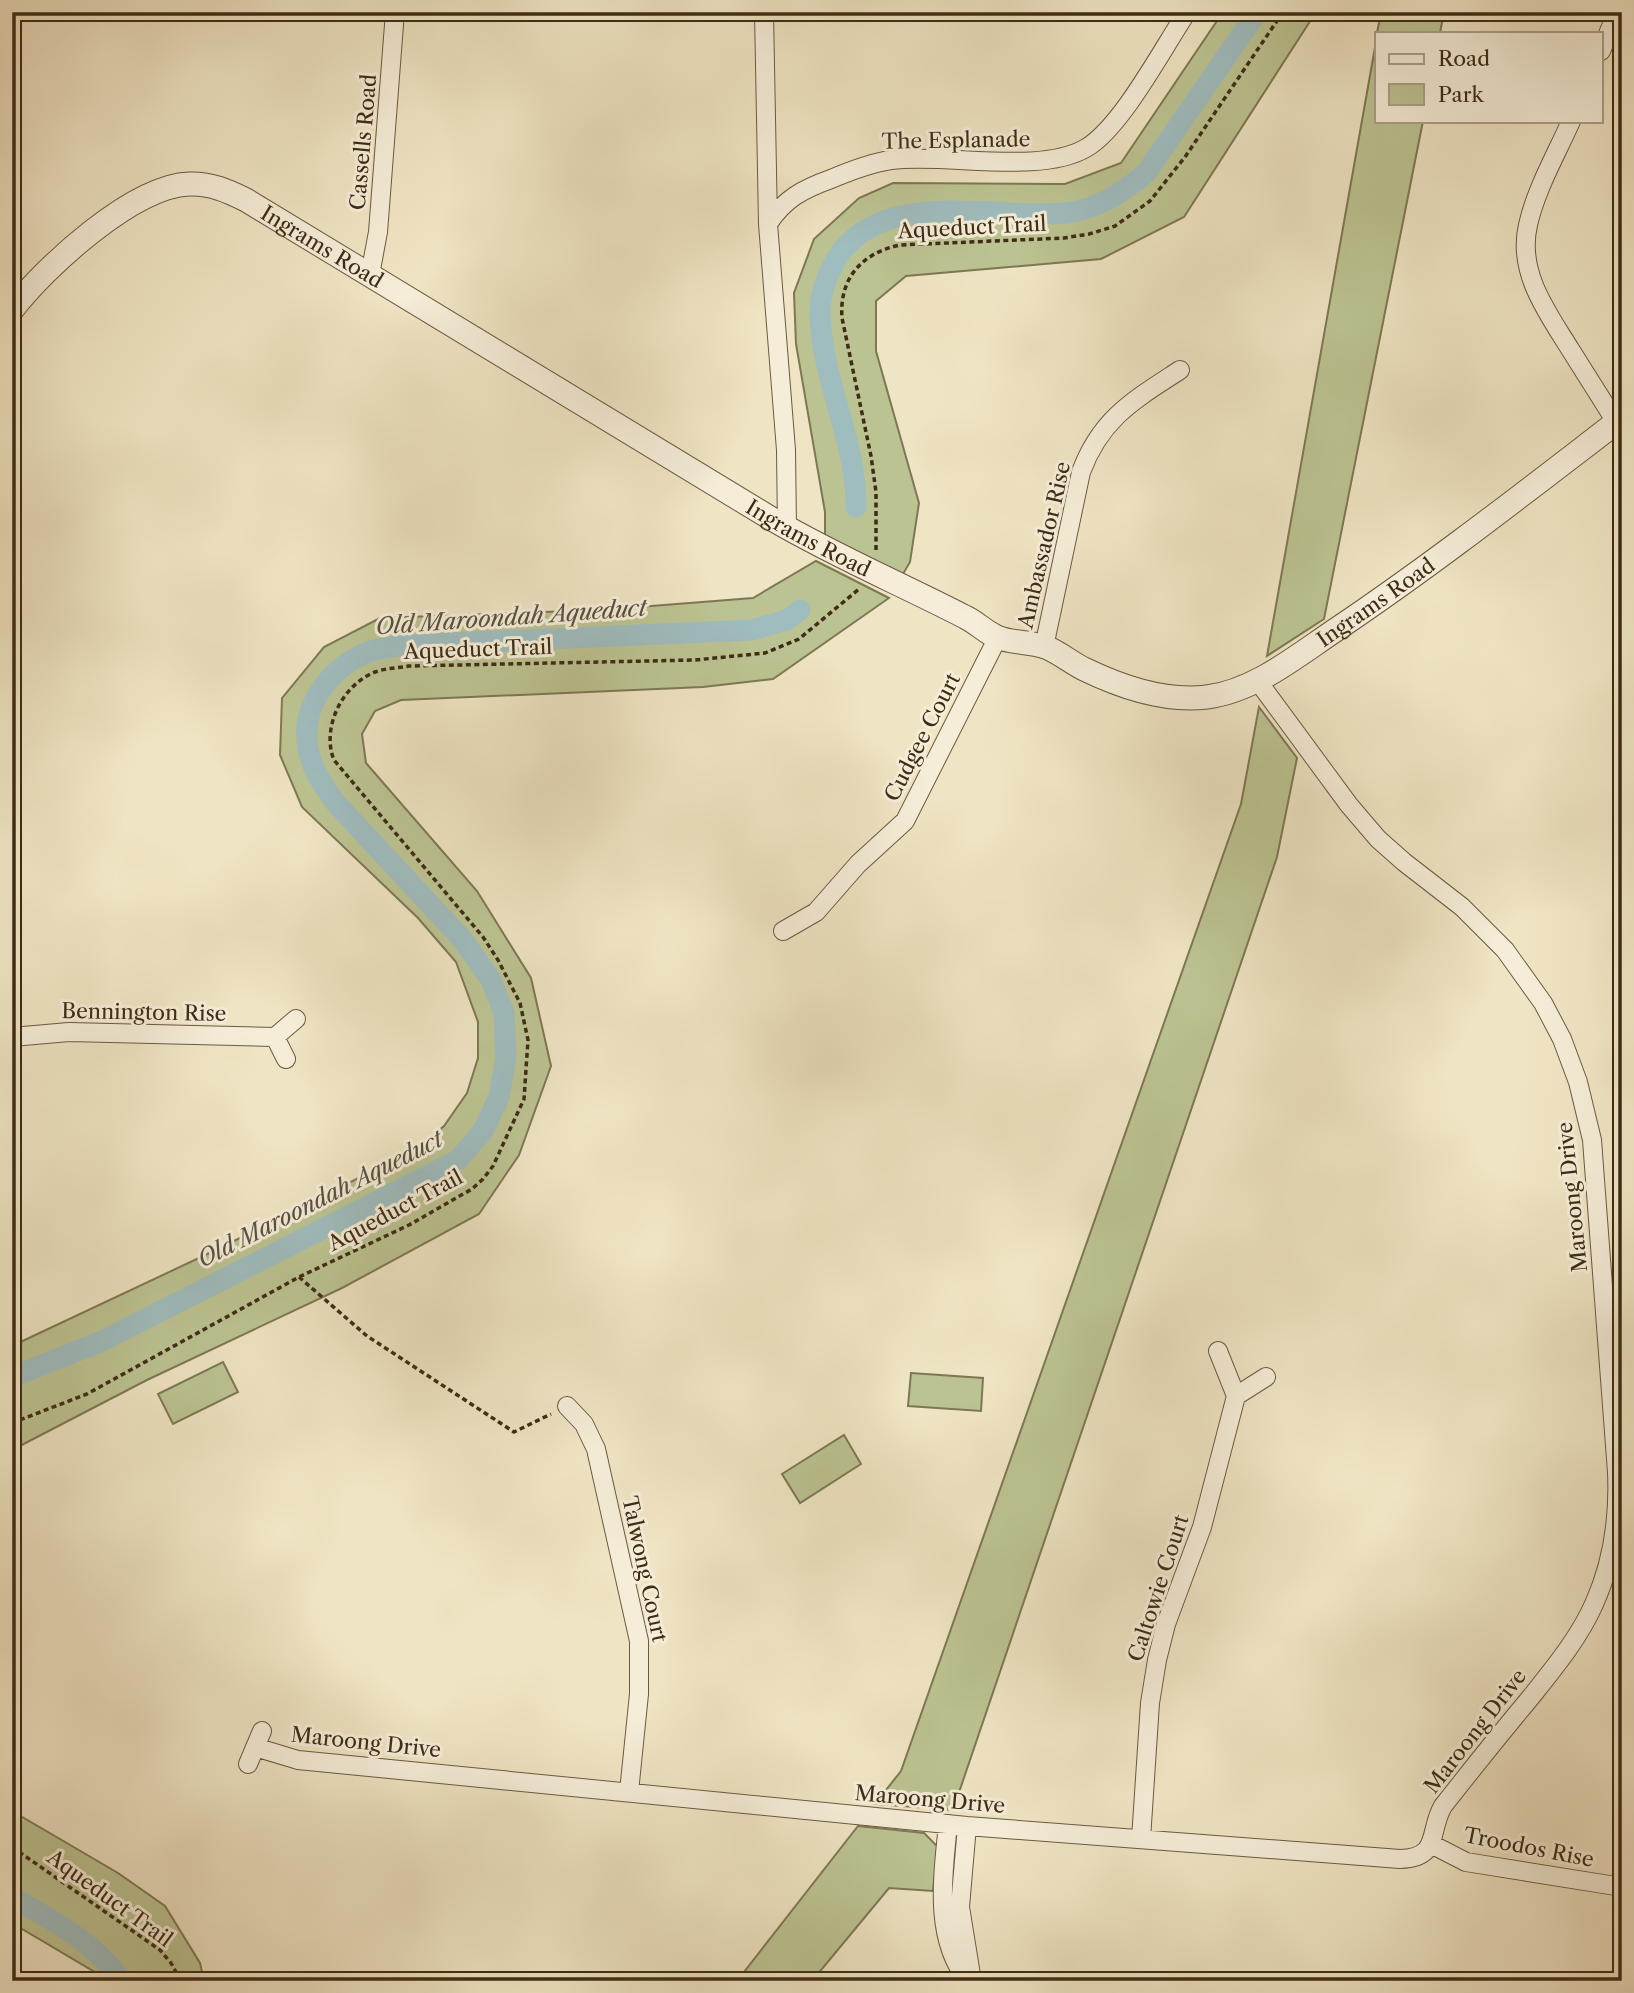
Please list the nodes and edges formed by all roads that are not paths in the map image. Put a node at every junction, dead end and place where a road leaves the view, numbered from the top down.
1 (395, 12) edge
2 (764, 12) edge
3 (1187, 12) edge
4 (1618, 12) edge
5 (1602, 49) edge
6 (1571, 122) edge
7 (768, 225) junction
8 (370, 275) junction
9 (12, 310) edge
10 (1180, 370) dead end
11 (1619, 420) edge
12 (788, 528) junction
13 (998, 637) junction
14 (1044, 647) junction
15 (1257, 680) junction
16 (783, 931) dead end
17 (296, 1019) dead end
18 (12, 1037) edge
19 (275, 1037) junction
20 (286, 1059) dead end
21 (1218, 1351) dead end
22 (1266, 1377) dead end
23 (1236, 1396) junction
24 (567, 1406) road end
25 (255, 1747) dead end
26 (629, 1792) junction
27 (947, 1824) junction
28 (967, 1826) junction
29 (1141, 1839) junction
30 (1431, 1844) junction
31 (1622, 1887) edge
32 (970, 1981) edge

1 - 8 street, Cassells Road
2 - 7 street
3 - 7 street, The Esplanade
4 - 5 street
6 - 11 street
7 - 12 street
8 - 9 street, Ingrams Road
8 - 12 street, Ingrams Road
10 - 14 street, Ambassador Rise
11 - 15 street, Ingrams Road
12 - 13 street, Ingrams Road
13 - 14 street, Ingrams Road
13 - 16 street, Cudgee Court
14 - 15 street, Ingrams Road
15 - 30 street, Maroong Drive
17 - 19 street
18 - 19 street, Bennington Rise
19 - 20 street
21 - 23 street
22 - 23 street
23 - 29 street, Caltowie Court
24 - 26 street, Talwong Court
25 - 26 street, Maroong Drive
26 - 27 street, Maroong Drive
27 - 28 street, Maroong Drive
27 - 32 street
28 - 29 street, Maroong Drive
28 - 32 street
29 - 30 street, Maroong Drive
30 - 31 street, Troodos Rise

